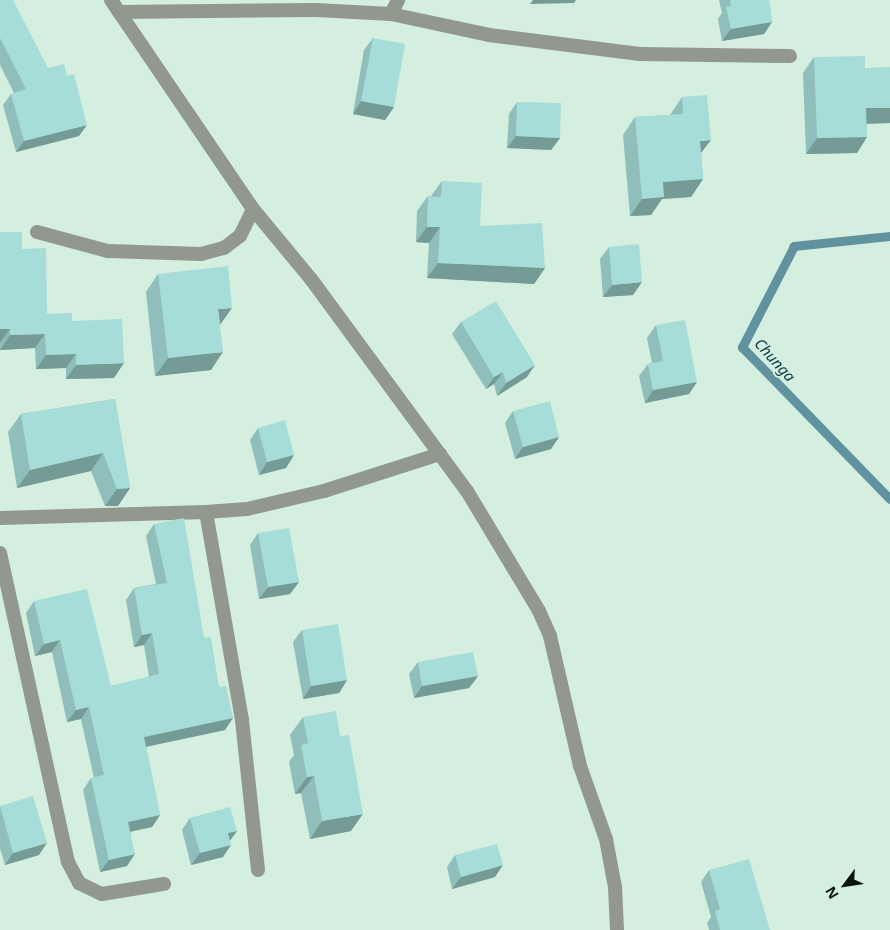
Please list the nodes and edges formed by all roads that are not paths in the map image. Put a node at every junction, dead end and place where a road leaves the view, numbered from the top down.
1 (111, 0) edge
2 (398, 0) edge
3 (119, 12) junction
4 (391, 14) junction
5 (790, 56) dead end
6 (253, 209) junction
7 (36, 232) dead end
8 (440, 454) junction
9 (206, 512) junction
10 (0, 518) edge
11 (0, 553) edge
12 (258, 870) dead end
13 (164, 884) dead end
14 (617, 930) edge

1 - 3 street
2 - 4 street
3 - 4 street
3 - 6 street
4 - 5 street
6 - 7 street
6 - 8 street
8 - 9 street
8 - 14 street
9 - 10 street
9 - 12 street
11 - 13 street

